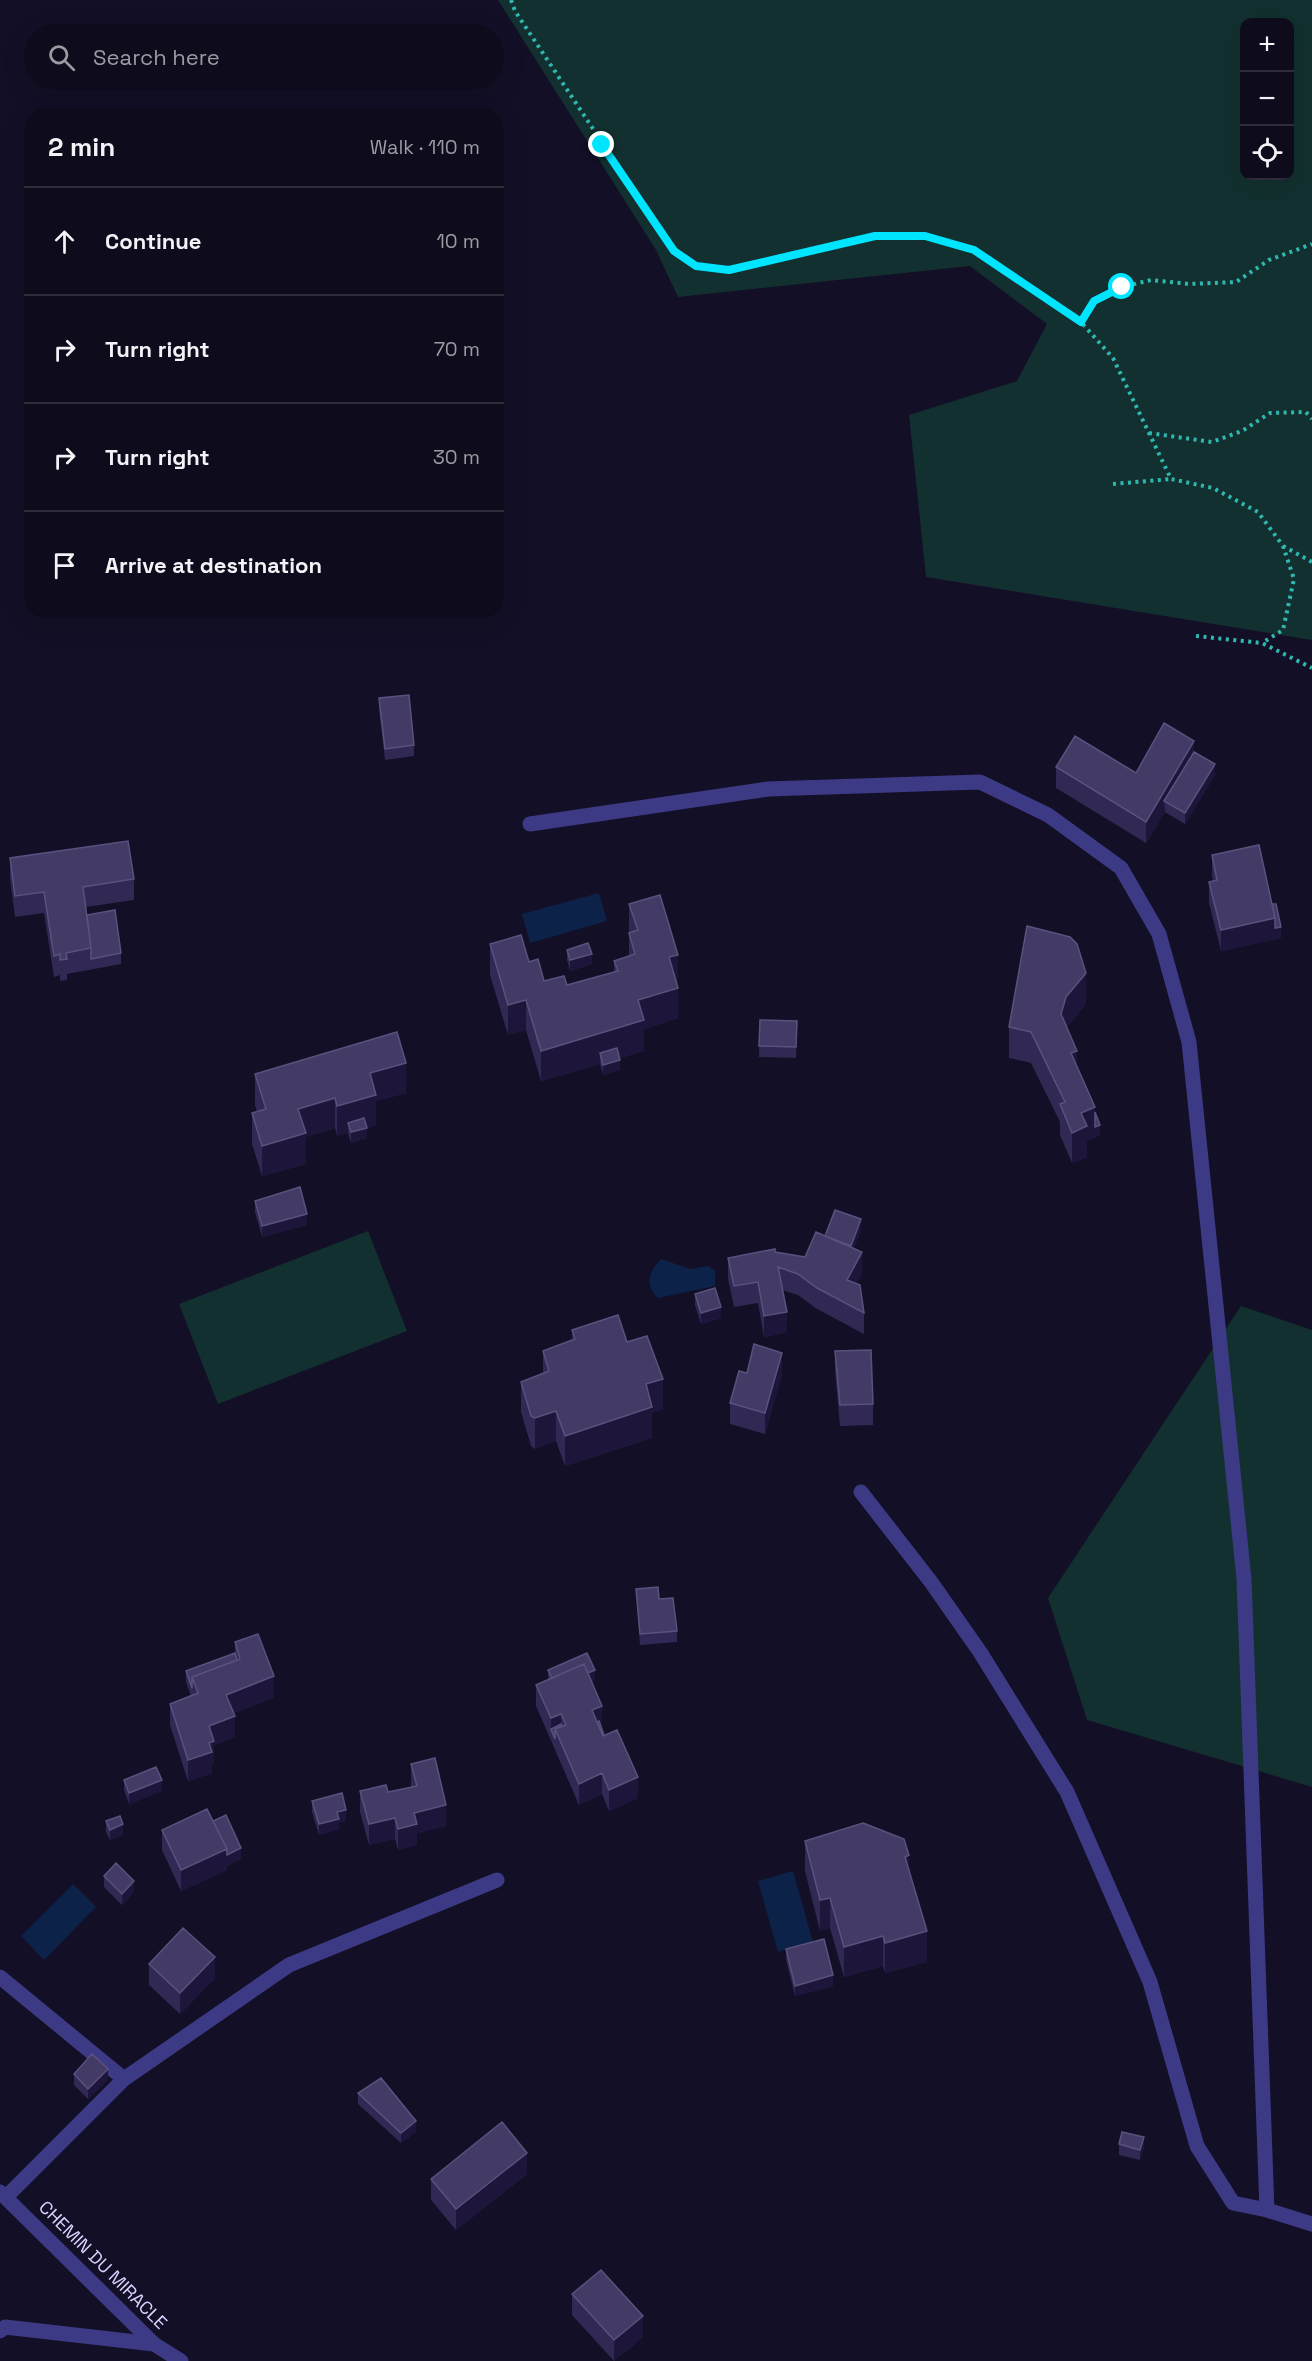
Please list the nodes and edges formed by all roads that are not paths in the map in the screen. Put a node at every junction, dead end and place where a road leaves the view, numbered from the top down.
1 (530, 824) dead end
2 (861, 1492) dead end
3 (497, 1880) dead end
4 (0, 1977) edge
5 (124, 2079) junction
6 (3, 2194) edge
7 (1268, 2210) junction
8 (1312, 2224) edge
9 (0, 2331) edge
10 (154, 2344) junction
11 (181, 2361) edge

1 - 7 street
2 - 7 street
3 - 5 street
4 - 5 street
5 - 6 street
6 - 10 street, CHEMIN DU MIRACLE
7 - 8 street
9 - 10 street
10 - 11 street, CHEMIN DU MIRACLE

